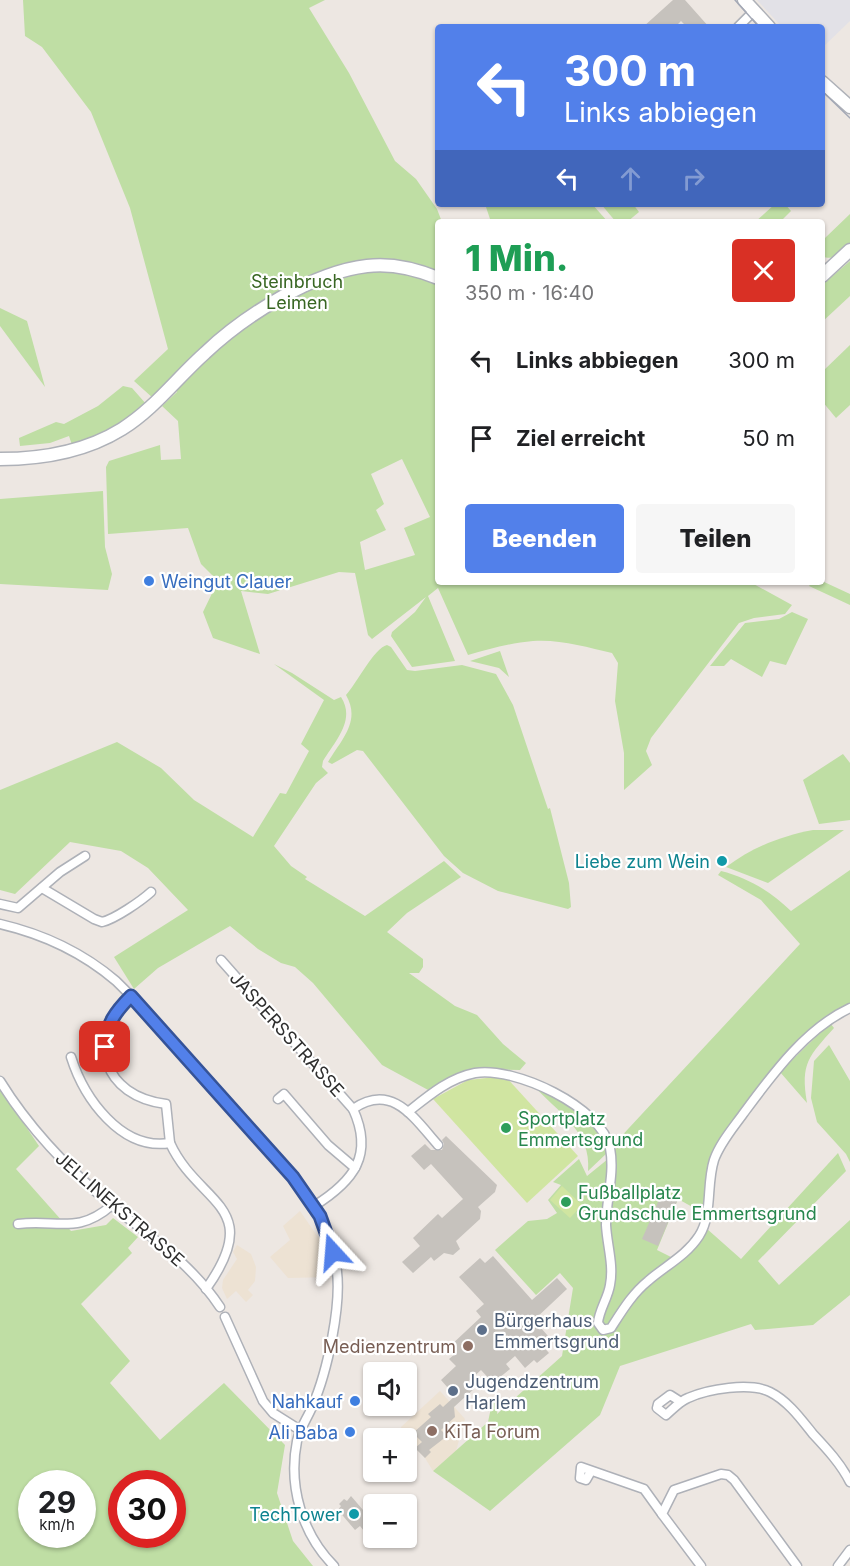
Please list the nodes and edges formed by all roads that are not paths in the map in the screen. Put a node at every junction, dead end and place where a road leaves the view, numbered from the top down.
1 (744, 0) edge
2 (754, 11) junction
3 (741, 24) edge
4 (766, 24) edge
5 (825, 85) edge
6 (850, 107) edge
7 (850, 250) edge
8 (825, 273) edge
9 (435, 277) edge
10 (0, 459) edge
11 (85, 856) dead end
12 (42, 888) junction
13 (151, 892) dead end
14 (0, 904) edge
15 (0, 924) edge
16 (221, 960) dead end
17 (128, 993) junction
18 (850, 1008) edge
19 (71, 1057) dead end
20 (0, 1081) edge
21 (278, 1099) dead end
22 (353, 1109) junction
23 (408, 1112) junction
24 (170, 1143) junction
25 (438, 1144) dead end
26 (355, 1168) junction
27 (112, 1205) junction
28 (314, 1206) junction
29 (18, 1224) dead end
30 (206, 1289) junction
31 (220, 1307) dead end
32 (225, 1317) dead end
33 (681, 1402) dead end
34 (300, 1430) junction
35 (589, 1470) dead end
36 (850, 1482) edge
37 (662, 1514) junction
38 (850, 1550) edge
39 (334, 1566) edge
40 (701, 1566) edge
41 (797, 1566) edge
42 (838, 1566) edge

1 - 2 main road
2 - 3 street
2 - 4 main road
5 - 6 main road
7 - 8 main road
9 - 10 main road
11 - 12 street
12 - 13 street
12 - 14 street
15 - 17 street
16 - 22 street, JASPERSSTRASSE
17 - 24 street
17 - 28 street
18 - 23 street
19 - 24 street
20 - 27 street, JELLINEKSTRASSE
21 - 26 street
22 - 23 street, JASPERSSTRASSE
22 - 26 street, JASPERSSTRASSE
23 - 25 street, JASPERSSTRASSE
24 - 30 street
26 - 28 street, JASPERSSTRASSE
27 - 29 street
27 - 30 street, JELLINEKSTRASSE
28 - 34 street
30 - 31 street, JELLINEKSTRASSE
32 - 34 street
33 - 36 street
34 - 39 street
35 - 37 street
37 - 40 street
37 - 41 street
38 - 42 street

